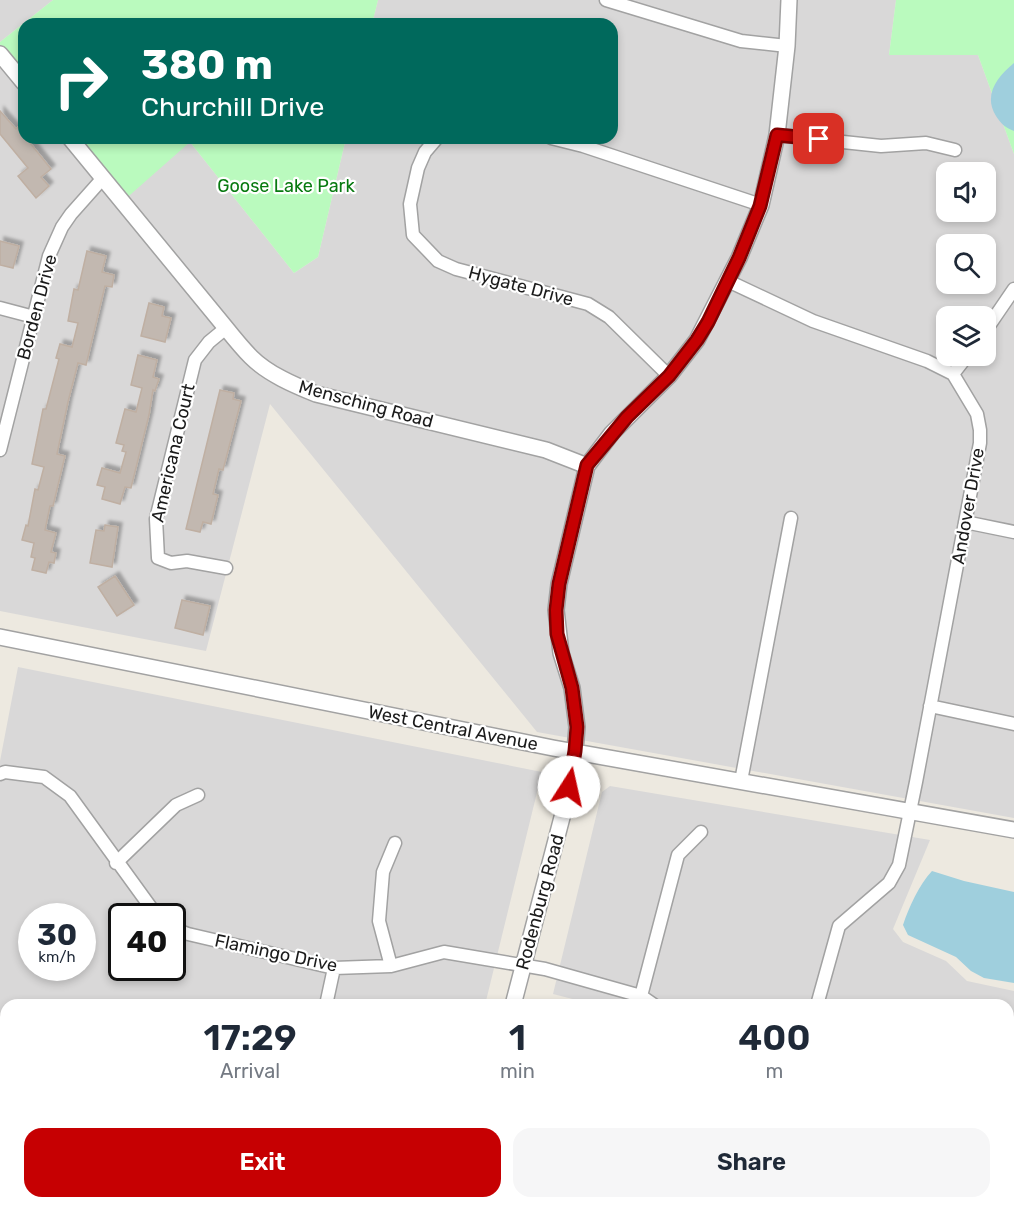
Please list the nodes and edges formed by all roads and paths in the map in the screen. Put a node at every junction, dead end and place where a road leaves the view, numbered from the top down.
1 (606, 0) edge
2 (789, 0) edge
3 (787, 46) junction
4 (0, 54) edge
5 (18, 76) edge
6 (777, 135) junction
7 (75, 144) edge
8 (432, 144) edge
9 (575, 144) edge
10 (955, 150) dead end
11 (103, 178) junction
12 (760, 206) junction
13 (728, 281) junction
14 (1014, 289) edge
15 (0, 308) edge
16 (996, 315) edge
17 (34, 317) junction
18 (226, 328) junction
19 (959, 366) edge
20 (953, 374) junction
21 (669, 376) junction
22 (0, 450) edge
23 (587, 465) junction
24 (791, 518) dead end
25 (965, 522) junction
26 (1014, 532) edge
27 (226, 568) dead end
28 (0, 637) edge
29 (930, 706) junction
30 (1014, 724) edge
31 (575, 751) junction
32 (0, 774) edge
33 (741, 781) junction
34 (198, 795) dead end
35 (909, 812) junction
36 (1014, 830) edge
37 (701, 832) dead end
38 (395, 843) dead end
39 (116, 862) junction
40 (147, 903) edge
41 (186, 933) edge
42 (391, 966) junction
43 (523, 966) junction
44 (334, 968) junction
45 (641, 996) junction
46 (327, 999) edge
47 (515, 999) edge
48 (645, 999) edge
49 (819, 999) edge

1 - 3 street
2 - 3 street, Rodenburg Road
3 - 6 street, Rodenburg Road
4 - 5 street
6 - 10 street
6 - 12 street, Rodenburg Road
7 - 11 street, Mensching Road
8 - 21 street, Hygate Drive
9 - 12 street
11 - 17 street, Borden Drive
11 - 18 street, Mensching Road
12 - 13 street, Rodenburg Road
13 - 20 street
13 - 21 street, Rodenburg Road
14 - 16 street
15 - 17 street
17 - 22 street, Borden Drive
18 - 23 street, Mensching Road
18 - 27 street, Americana Court
19 - 20 street
20 - 25 street, Andover Drive
21 - 23 street, Rodenburg Road
23 - 31 street, Rodenburg Road
24 - 33 street
25 - 26 street
25 - 29 street, Andover Drive
28 - 31 street, West Central Avenue
29 - 30 street
29 - 35 street, Andover Drive
31 - 33 street, West Central Avenue
31 - 43 street, Rodenburg Road
32 - 39 street
33 - 35 street, West Central Avenue
34 - 39 street
35 - 36 street, West Central Avenue
35 - 49 street, Andover Drive
37 - 45 street
38 - 42 street
39 - 40 street
41 - 44 street, Flamingo Drive
42 - 43 street, Flamingo Drive
42 - 44 street, Flamingo Drive
43 - 45 street, Flamingo Drive
43 - 47 street, Rodenburg Road
44 - 46 street
45 - 48 street, Flamingo Drive

